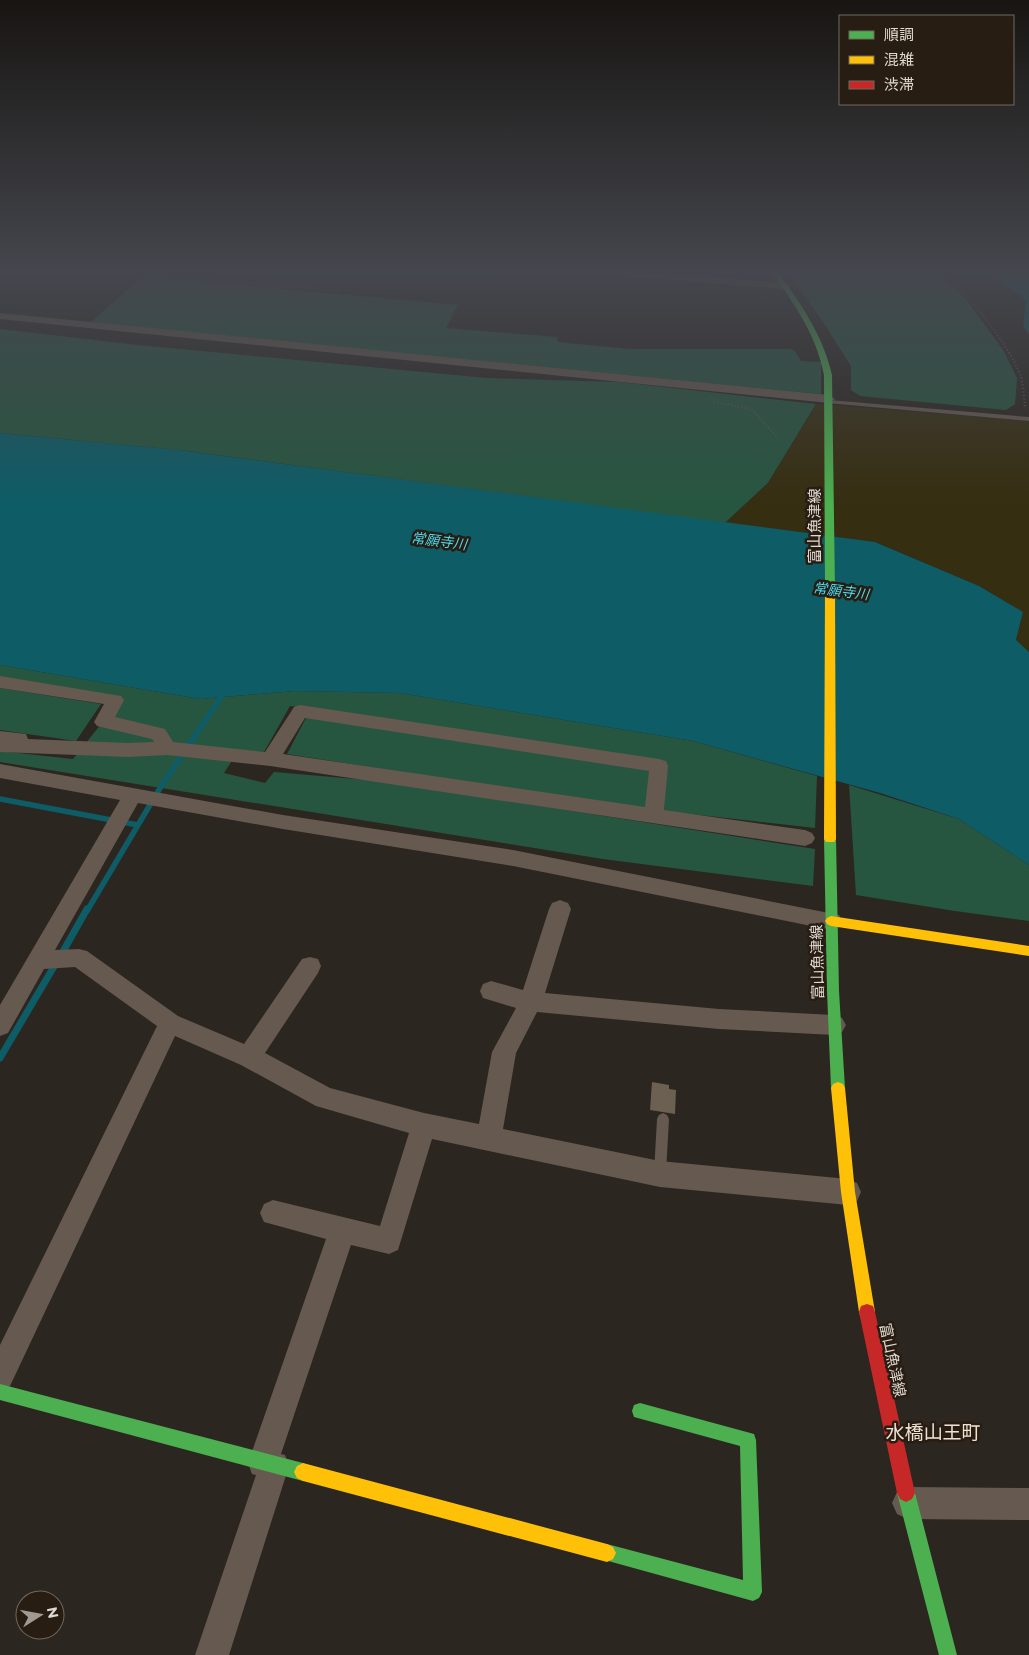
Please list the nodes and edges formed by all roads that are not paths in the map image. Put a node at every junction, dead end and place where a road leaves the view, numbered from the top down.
1 (326, 348) edge
2 (824, 348) edge
3 (829, 398) junction
4 (1029, 419) edge
5 (0, 682) edge
6 (5, 743) edge
7 (166, 748) junction
8 (270, 759) junction
9 (0, 771) edge
10 (133, 794) junction
11 (654, 815) junction
12 (805, 838) dead end
13 (560, 909) dead end
14 (831, 921) junction
15 (1029, 951) edge
16 (39, 960) junction
17 (310, 966) dead end
18 (491, 991) dead end
19 (531, 1002) junction
20 (170, 1023) junction
21 (834, 1025) junction
22 (0, 1026) edge
23 (249, 1057) junction
24 (663, 1119) dead end
25 (424, 1124) junction
26 (489, 1137) junction
27 (660, 1174) junction
28 (848, 1192) junction
29 (273, 1213) dead end
30 (343, 1229) junction
31 (0, 1376) edge
32 (0, 1392) edge
33 (640, 1411) dead end
34 (269, 1464) junction
35 (908, 1504) junction
36 (1029, 1504) edge
37 (212, 1655) edge
38 (948, 1655) edge

1 - 3 street
2 - 3 main road, 富山魚津線
3 - 4 lane
3 - 14 main road, 富山魚津線
5 - 7 street
6 - 7 street
7 - 8 street
8 - 11 street
8 - 11 street
9 - 10 street
10 - 14 street
10 - 16 street
11 - 12 street
13 - 19 street
14 - 15 main road
14 - 21 main road, 富山魚津線
16 - 20 street
16 - 22 street
17 - 23 street
18 - 19 street
19 - 21 street
19 - 26 street
20 - 23 street
20 - 31 street
21 - 28 main road, 富山魚津線
23 - 25 street
24 - 27 lane
25 - 26 street
25 - 30 street
26 - 27 street
27 - 28 street
28 - 35 main road, 富山魚津線
29 - 30 street
30 - 34 street
32 - 34 main road
33 - 34 main road
34 - 37 street
35 - 36 street
35 - 38 main road, 富山魚津線

